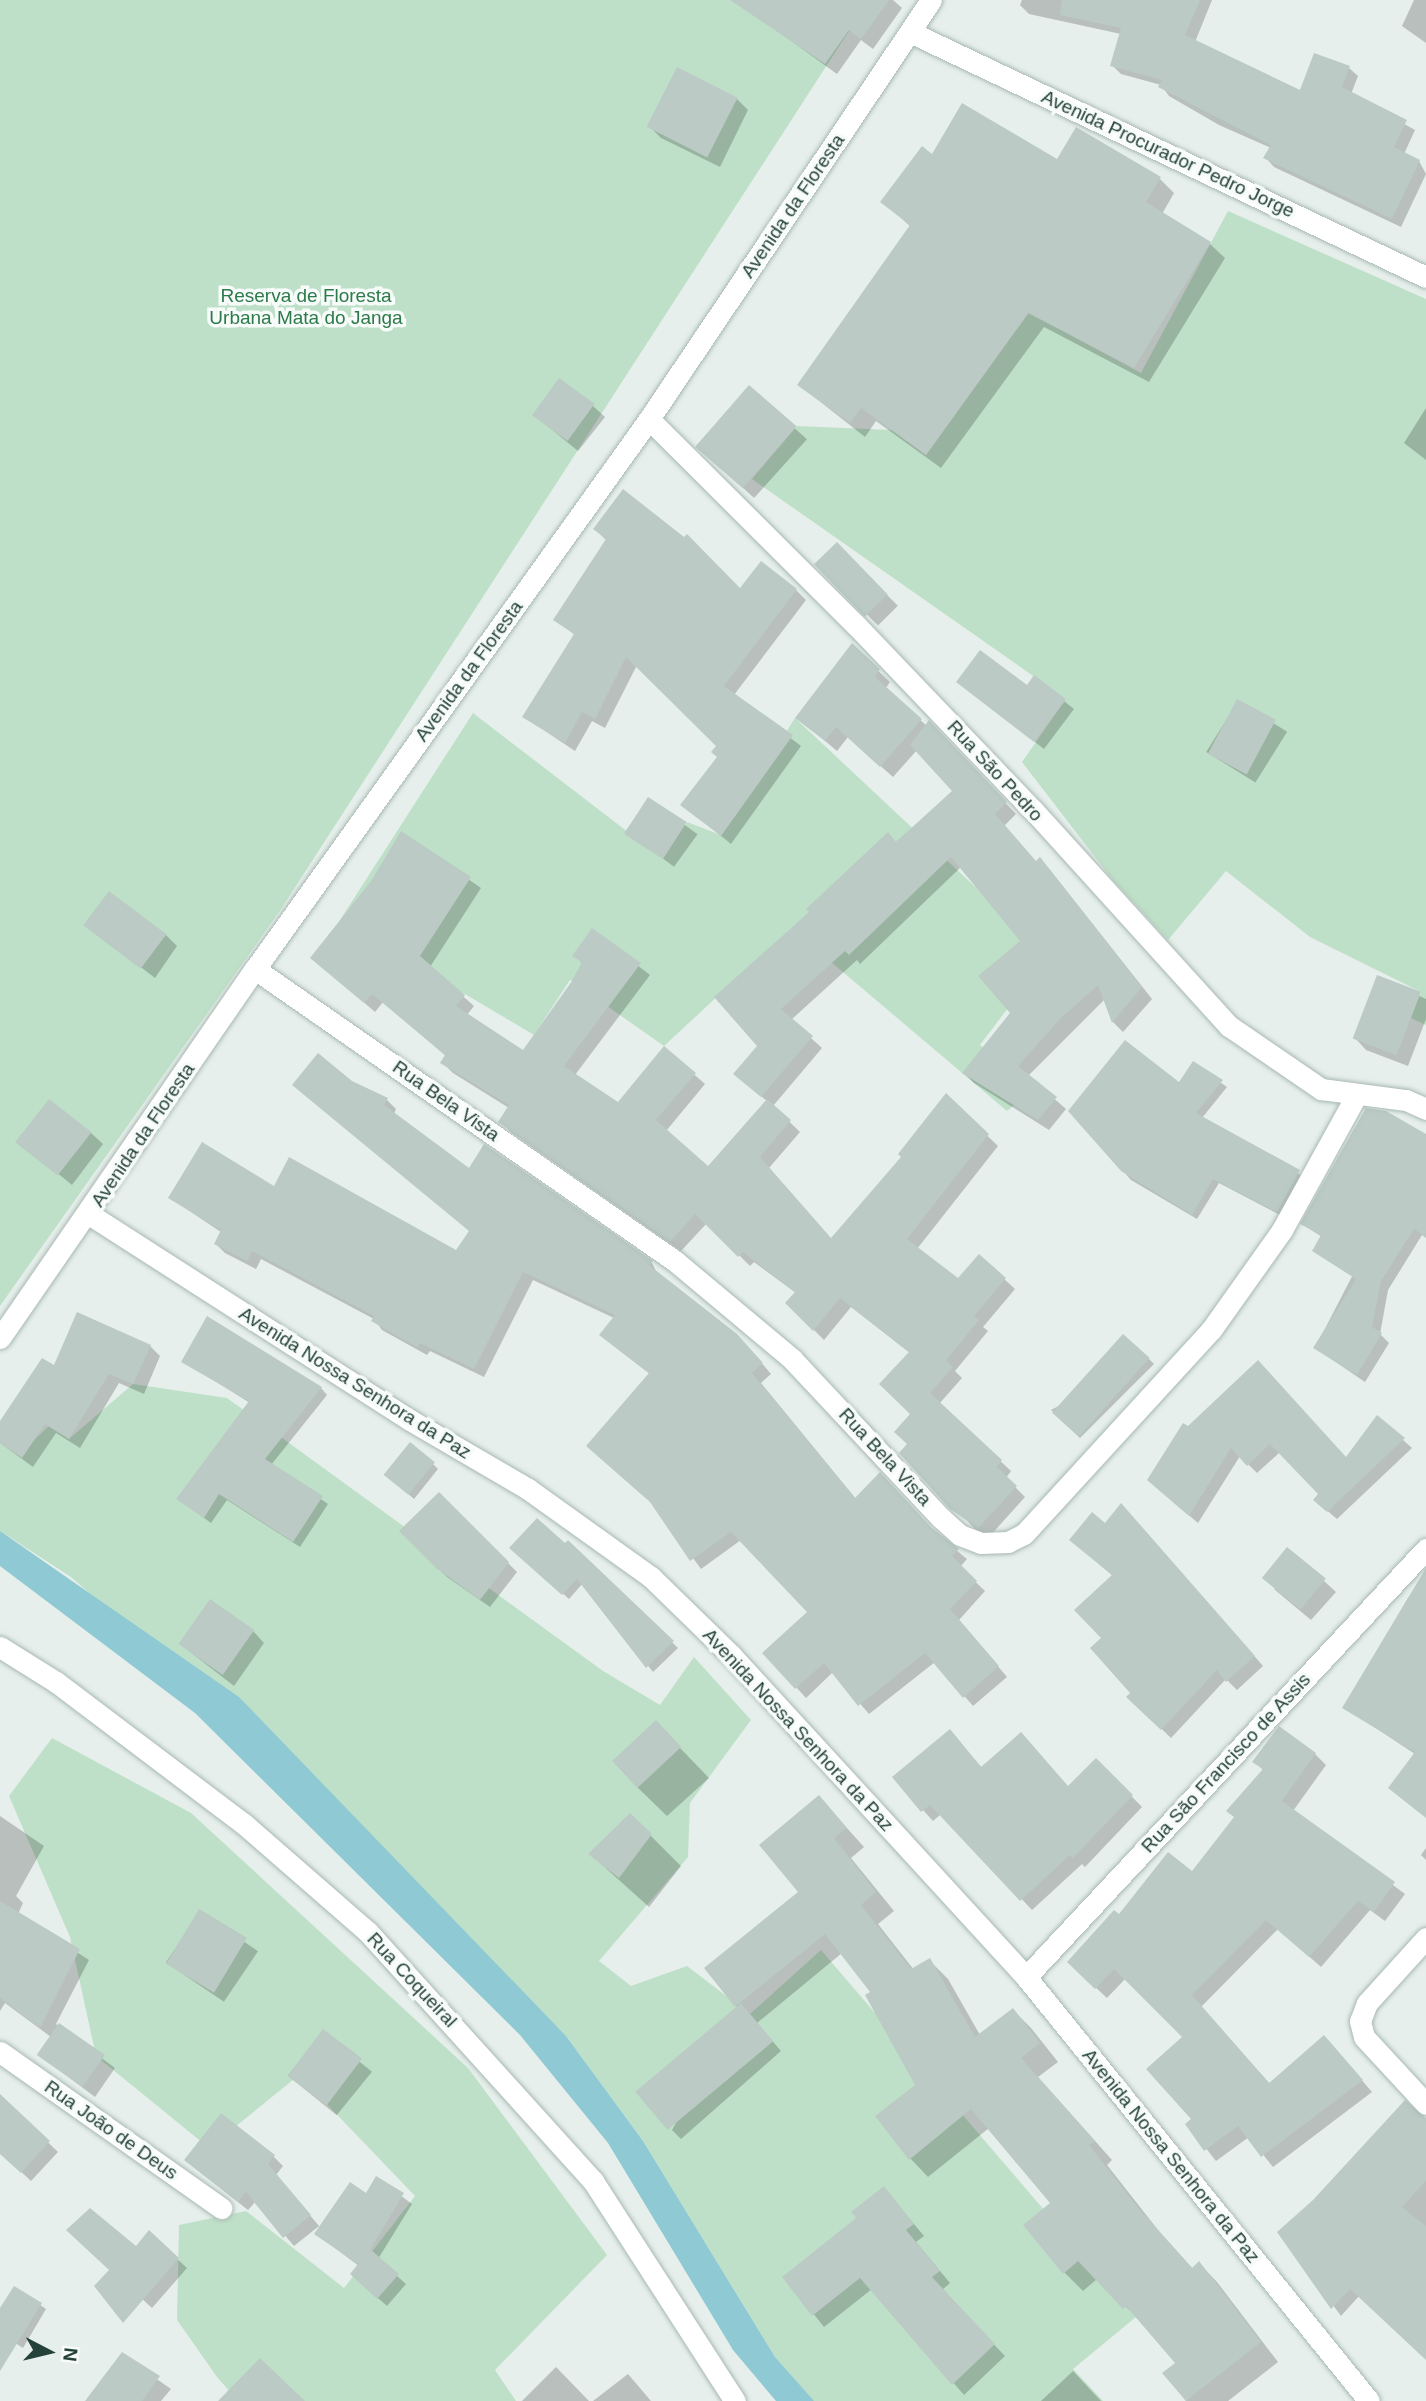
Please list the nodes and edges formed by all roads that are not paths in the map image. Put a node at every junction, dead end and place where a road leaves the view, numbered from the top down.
1 (931, 0) edge
2 (910, 32) junction
3 (1426, 277) edge
4 (649, 419) junction
5 (255, 969) junction
6 (1356, 1096) junction
7 (1426, 1109) edge
8 (89, 1214) junction
9 (0, 1338) edge
10 (1426, 1549) edge
11 (0, 1647) edge
12 (1426, 1938) edge
13 (1026, 1976) junction
14 (0, 2052) edge
15 (1426, 2104) edge
16 (221, 2208) dead end
17 (735, 2401) edge
18 (1369, 2401) edge

1 - 2 street, Avenida da Floresta
2 - 3 street, Avenida Procurador Pedro Jorge
2 - 4 street, Avenida da Floresta
4 - 5 street, Avenida da Floresta
4 - 6 street, Rua São Pedro
5 - 6 street, Rua Bela Vista
5 - 8 street, Avenida da Floresta
6 - 7 street
8 - 9 street, Avenida da Floresta
8 - 13 street, Avenida Nossa Senhora da Paz
10 - 13 street, Rua São Francisco de Assis
11 - 17 street, Rua Coqueiral
12 - 15 street
13 - 18 street, Avenida Nossa Senhora da Paz
14 - 16 street, Rua João de Deus

